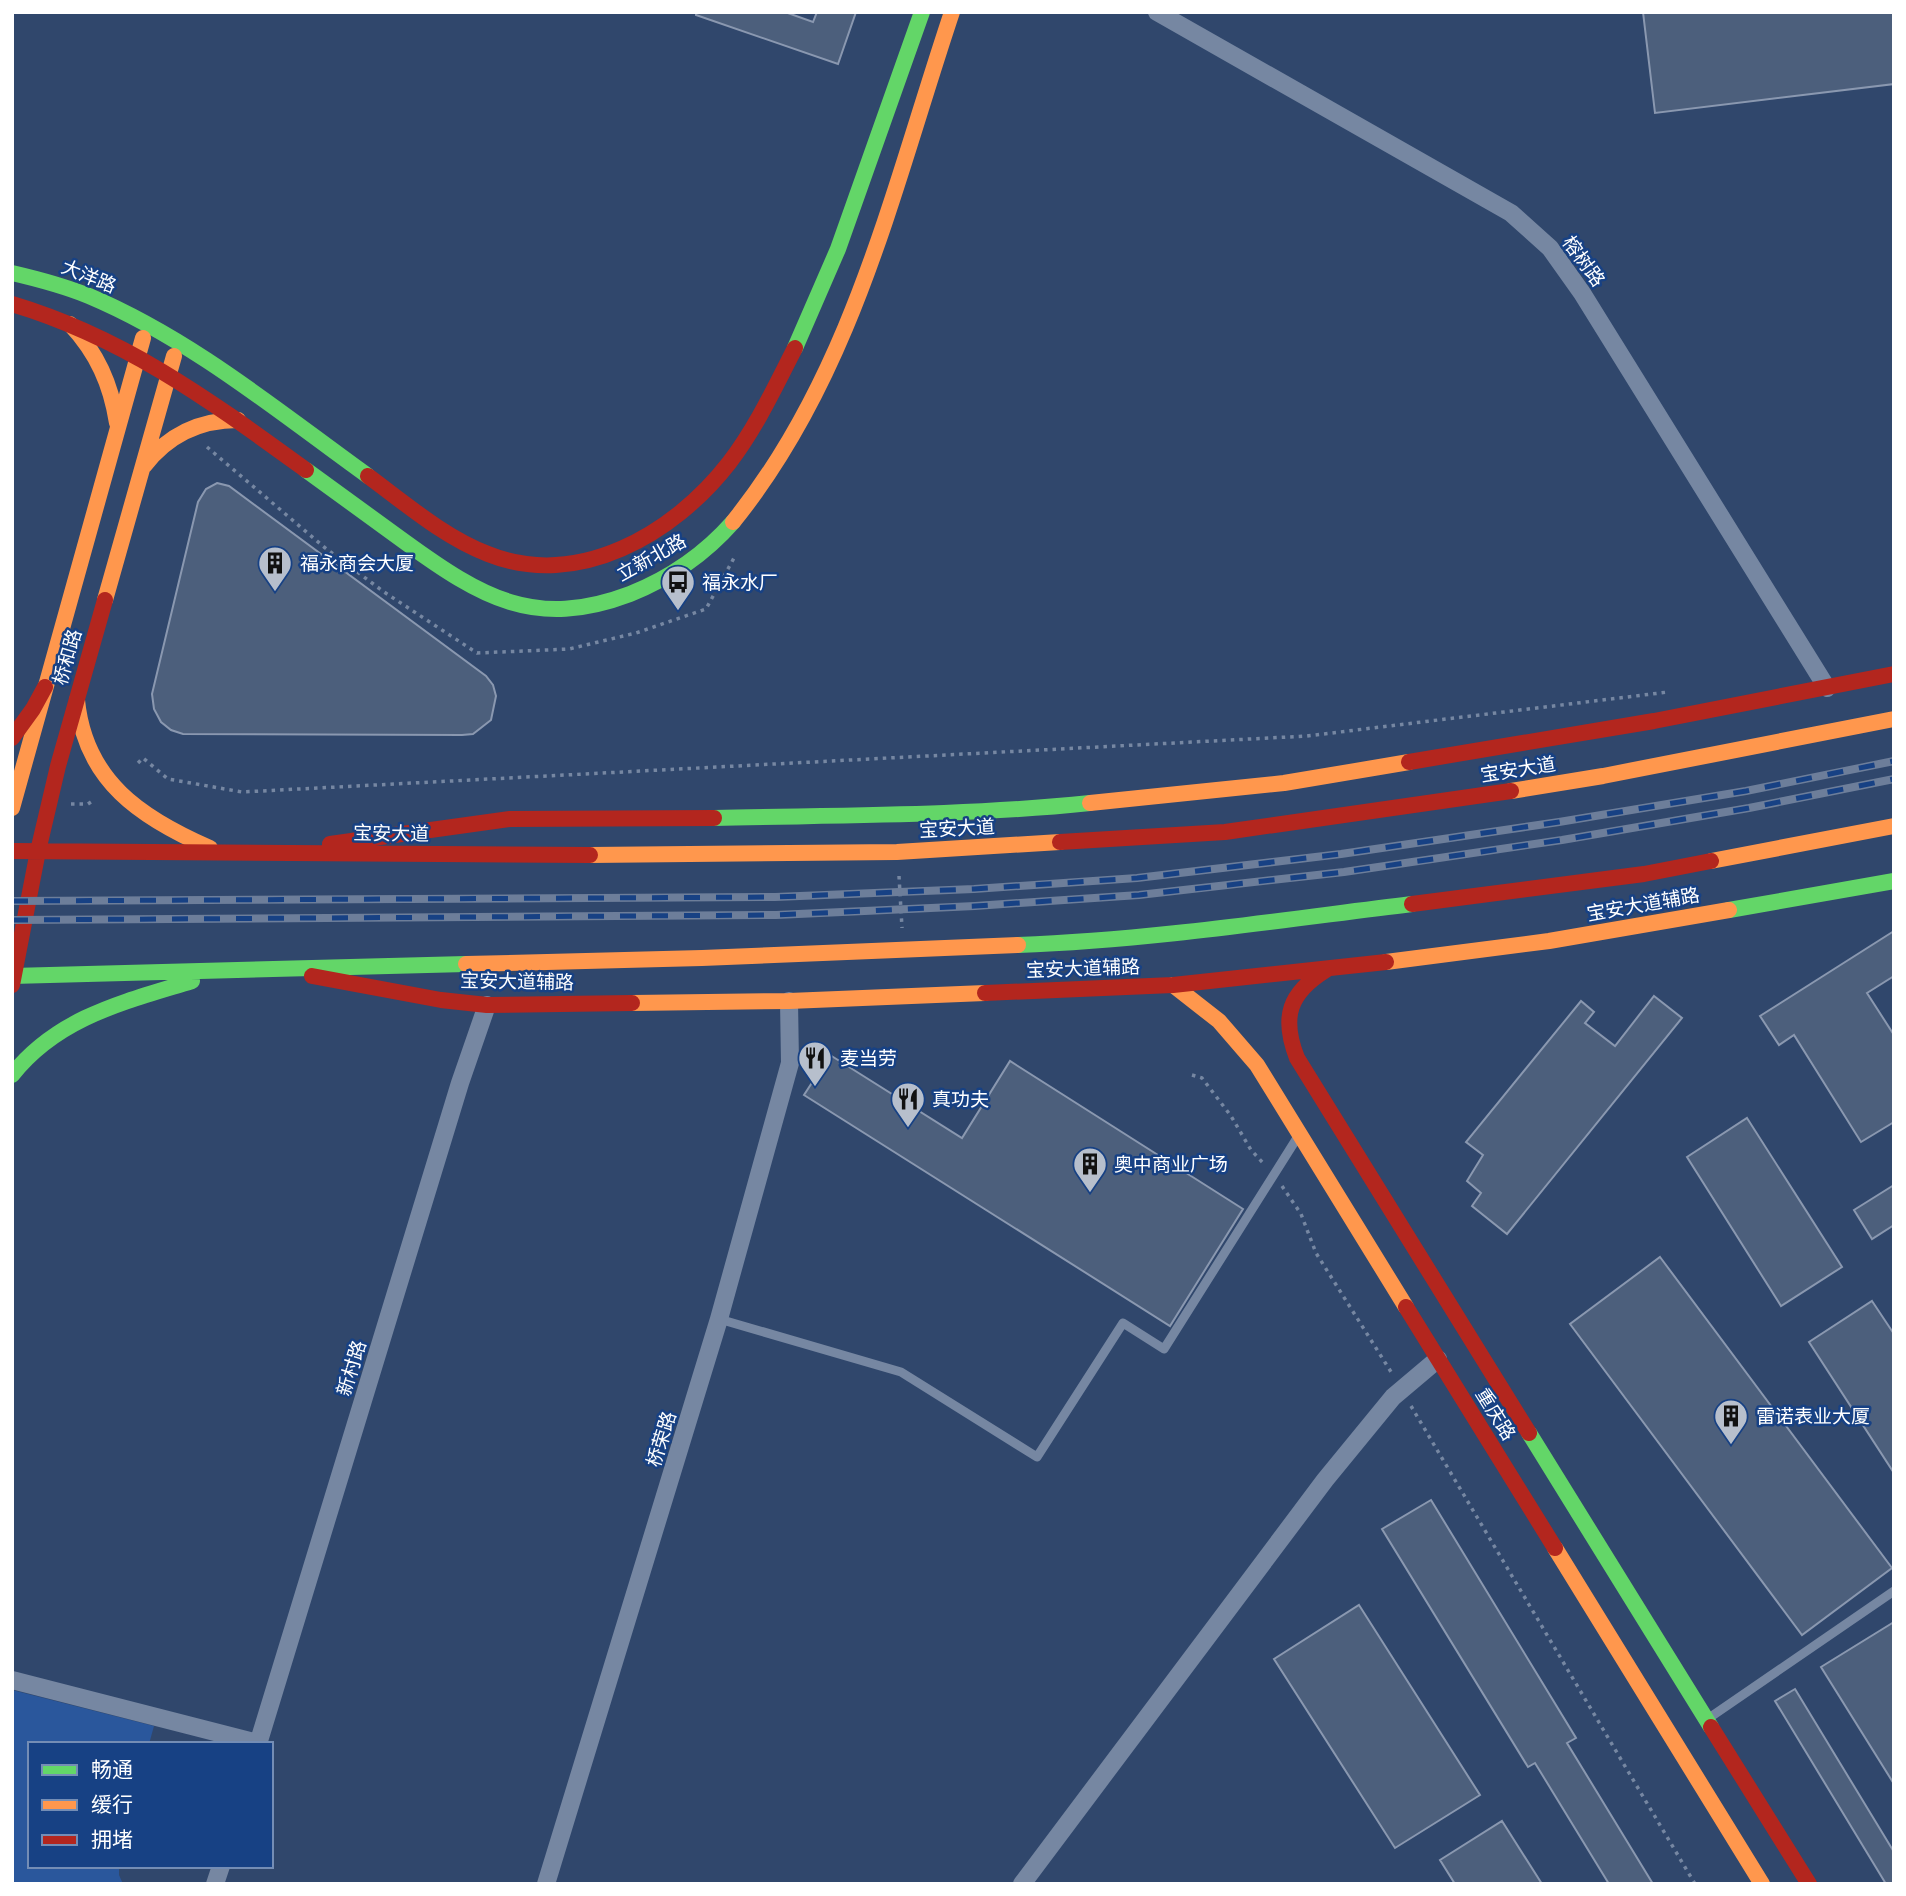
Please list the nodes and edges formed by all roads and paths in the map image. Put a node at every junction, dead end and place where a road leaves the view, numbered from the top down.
1 (922, 12) edge
2 (952, 12) edge
3 (1157, 12) edge
4 (12, 273) edge
5 (12, 304) edge
6 (69, 323) junction
7 (146, 326) junction
8 (177, 343) junction
9 (139, 355) junction
10 (169, 373) junction
11 (237, 420) junction
12 (188, 429) junction
13 (116, 436) junction
14 (141, 470) junction
15 (735, 556) dead end
16 (1894, 674) edge
17 (45, 687) junction
18 (1827, 688) junction
19 (1678, 691) dead end
20 (77, 700) junction
21 (1894, 719) edge
22 (12, 738) edge
23 (138, 763) dead end
24 (100, 794) dead end
25 (62, 804) dead end
26 (12, 808) edge
27 (1894, 826) edge
28 (12, 851) edge
29 (38, 851) junction
30 (222, 852) junction
31 (276, 853) junction
32 (898, 874) dead end
33 (1894, 881) edge
34 (903, 935) dead end
35 (1326, 970) junction
36 (268, 971) junction
37 (223, 972) junction
38 (13, 979) edge
39 (1173, 985) junction
40 (789, 1001) junction
41 (487, 1005) junction
42 (12, 1075) edge
43 (1192, 1076) dead end
44 (1299, 1135) junction
45 (1274, 1175) junction
46 (1364, 1203) junction
47 (719, 1319) junction
48 (1438, 1359) junction
49 (1402, 1390) junction
50 (1894, 1591) edge
51 (12, 1680) edge
52 (1707, 1719) junction
53 (254, 1742) edge
54 (258, 1742) edge
55 (546, 1884) edge
56 (1022, 1884) edge
57 (1695, 1884) edge
58 (1762, 1884) edge
59 (1809, 1884) edge

1 - 8 main road, 立新北路
2 - 11 main road, 立新北路
3 - 18 street, 榕树路
4 - 7 main road, 大洋路
5 - 6 main road
6 - 9 main road
6 - 13 main road
7 - 8 main road, 立新北路
7 - 9 main road, 桥和路
8 - 10 main road, 桥和路
9 - 10 main road, 立新北路
9 - 13 main road, 桥和路
10 - 11 main road, 立新北路
10 - 14 main road, 桥和路
11 - 12 main road
12 - 14 main road
12 - 15 path
13 - 17 main road, 桥和路
14 - 20 main road, 桥和路
16 - 18 main road
17 - 22 main road
17 - 26 main road, 桥和路
18 - 31 main road
19 - 23 path
20 - 29 main road, 桥和路
20 - 30 main road
21 - 31 main road, 宝安大道
24 - 25 path
27 - 36 main road
28 - 29 main road, 宝安大道
29 - 30 main road, 宝安大道
29 - 38 main road, 桥和路
30 - 31 main road, 宝安大道
32 - 34 path
33 - 35 main road, 宝安大道辅路
35 - 39 main road, 宝安大道辅路
35 - 46 main road, 重庆路
36 - 37 main road
36 - 41 main road, 宝安大道辅路
37 - 38 main road
37 - 42 main road
39 - 40 main road, 宝安大道辅路
39 - 44 main road, 重庆路
40 - 41 main road, 宝安大道辅路
40 - 47 street, 桥荣路
41 - 54 street, 新村路
43 - 45 path
44 - 45 lane
44 - 46 main road, 重庆路
45 - 47 lane
45 - 49 path
46 - 48 main road, 重庆路
46 - 52 main road, 重庆路
47 - 55 street, 桥荣路
48 - 49 street
48 - 58 main road, 重庆路
49 - 56 street
49 - 57 path
50 - 52 lane
51 - 53 street
52 - 59 main road, 重庆路

